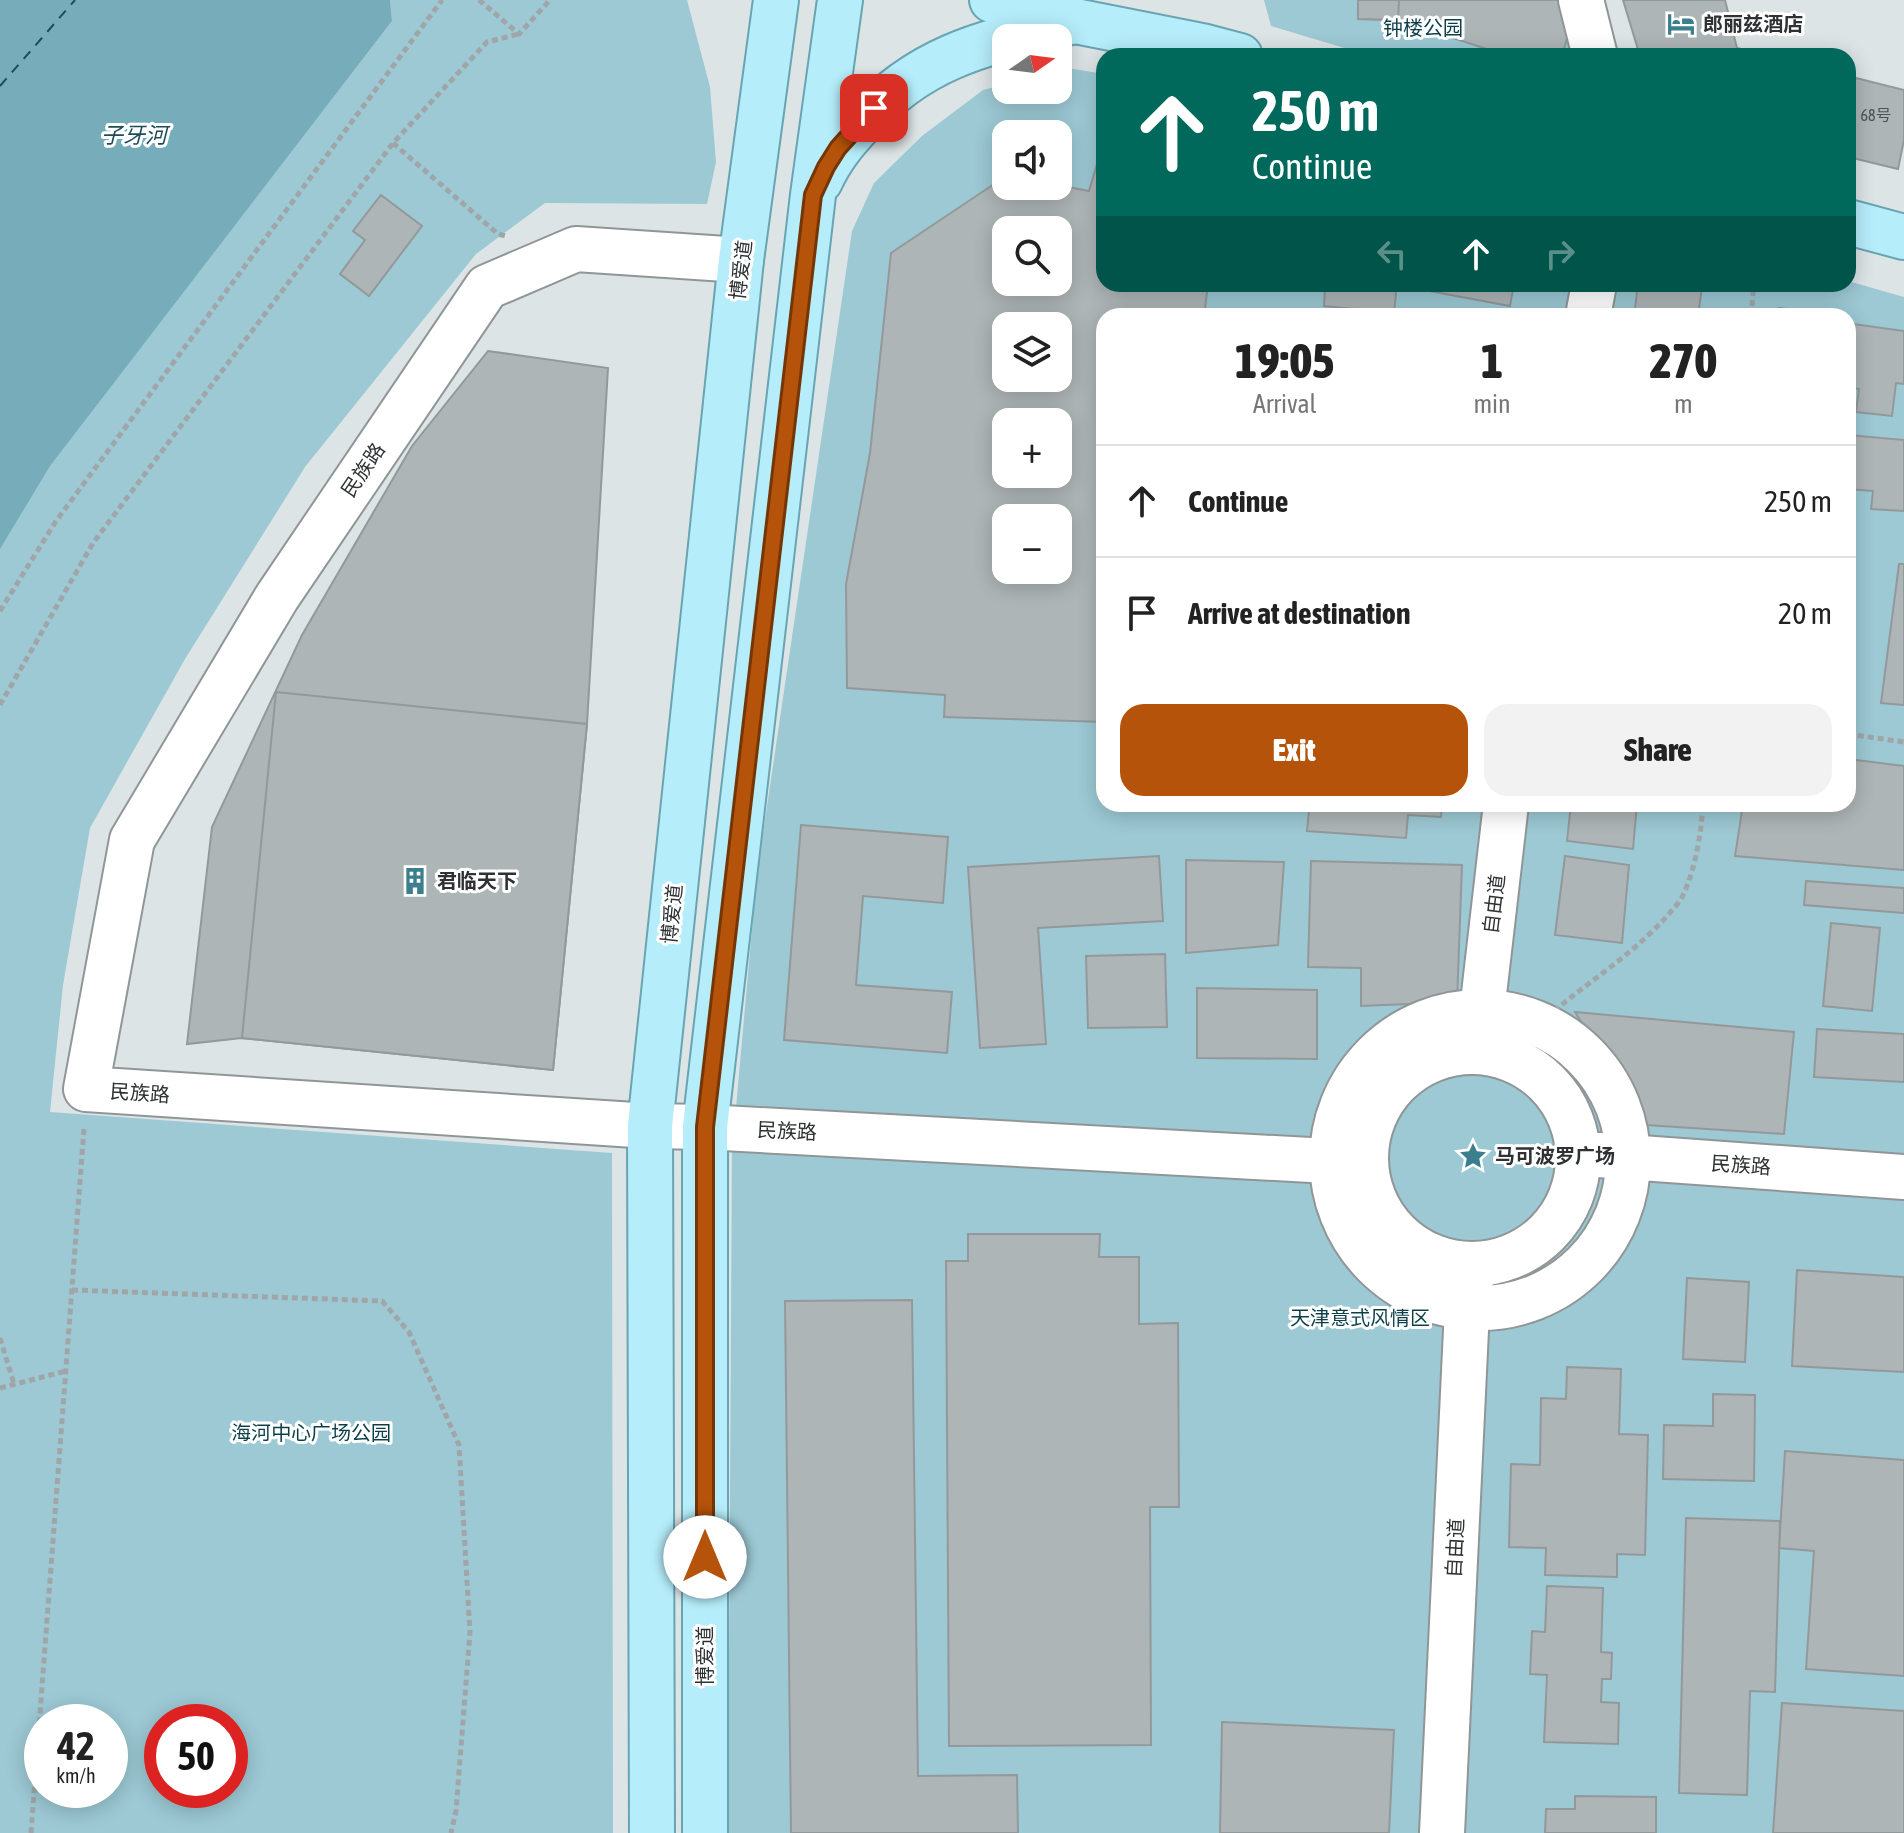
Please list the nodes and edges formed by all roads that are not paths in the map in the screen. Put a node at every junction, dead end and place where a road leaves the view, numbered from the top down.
1 (840, 0) edge
2 (992, 0) edge
3 (1581, 0) edge
4 (775, 4) edge
5 (1075, 21) junction
6 (1210, 48) edge
7 (1593, 48) edge
8 (813, 195) junction
9 (1856, 224) edge
10 (1904, 237) edge
11 (741, 260) junction
12 (1505, 812) edge
13 (1480, 1031) junction
14 (650, 1126) junction
15 (705, 1127) junction
16 (1578, 1154) junction
17 (1629, 1157) junction
18 (1348, 1162) junction
19 (1904, 1177) edge
20 (1474, 1264) junction
21 (1467, 1309) junction
22 (652, 1833) edge
23 (705, 1833) edge
24 (1442, 1833) edge

1 - 8 main road, 博爱道
2 - 5 main road
3 - 7 street
4 - 11 main road, 博爱道
5 - 6 main road
5 - 8 main road
8 - 15 main road, 博爱道
9 - 10 main road
11 - 14 main road, 博爱道
11 - 14 street, 民族路
12 - 13 street, 自由道
13 - 16 street
13 - 17 street
13 - 18 street
14 - 15 street, 民族路
14 - 22 main road, 博爱道
15 - 18 street, 民族路
15 - 23 main road, 博爱道
16 - 17 street, 民族路
16 - 20 street
17 - 19 street, 民族路
17 - 21 street
18 - 20 street
18 - 21 street
20 - 21 street, 自由道
21 - 24 street, 自由道

